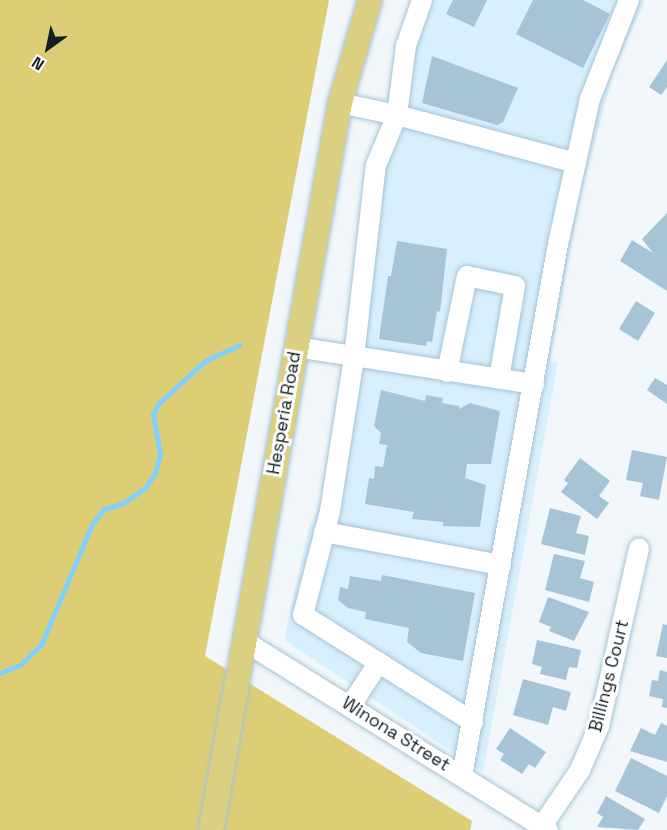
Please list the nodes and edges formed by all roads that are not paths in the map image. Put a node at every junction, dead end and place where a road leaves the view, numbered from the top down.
1 (370, 0) edge
2 (422, 0) edge
3 (625, 1) edge
4 (340, 103) junction
5 (397, 116) junction
6 (576, 163) junction
7 (295, 347) junction
8 (354, 357) junction
9 (447, 372) junction
10 (499, 379) junction
11 (534, 384) junction
12 (324, 532) junction
13 (639, 548) dead end
14 (501, 565) junction
15 (244, 641) junction
16 (379, 662) junction
17 (351, 705) junction
18 (473, 722) junction
19 (462, 776) junction
20 (545, 828) edge
21 (210, 830) edge

1 - 4 main road, Hesperia Road
2 - 5 street
3 - 6 street
4 - 5 street
4 - 7 main road, Hesperia Road
5 - 6 street
5 - 8 street
6 - 11 street
7 - 8 street
7 - 15 main road, Hesperia Road
8 - 9 street
8 - 12 street
9 - 10 street
9 - 10 street
10 - 11 street
11 - 14 street
12 - 14 street
12 - 16 street
13 - 20 street, Billings Court
14 - 18 street
15 - 17 street, Winona Street
15 - 21 main road, Hesperia Road
16 - 17 street
16 - 18 street
17 - 19 street, Winona Street
18 - 19 street
19 - 20 street, Winona Street

